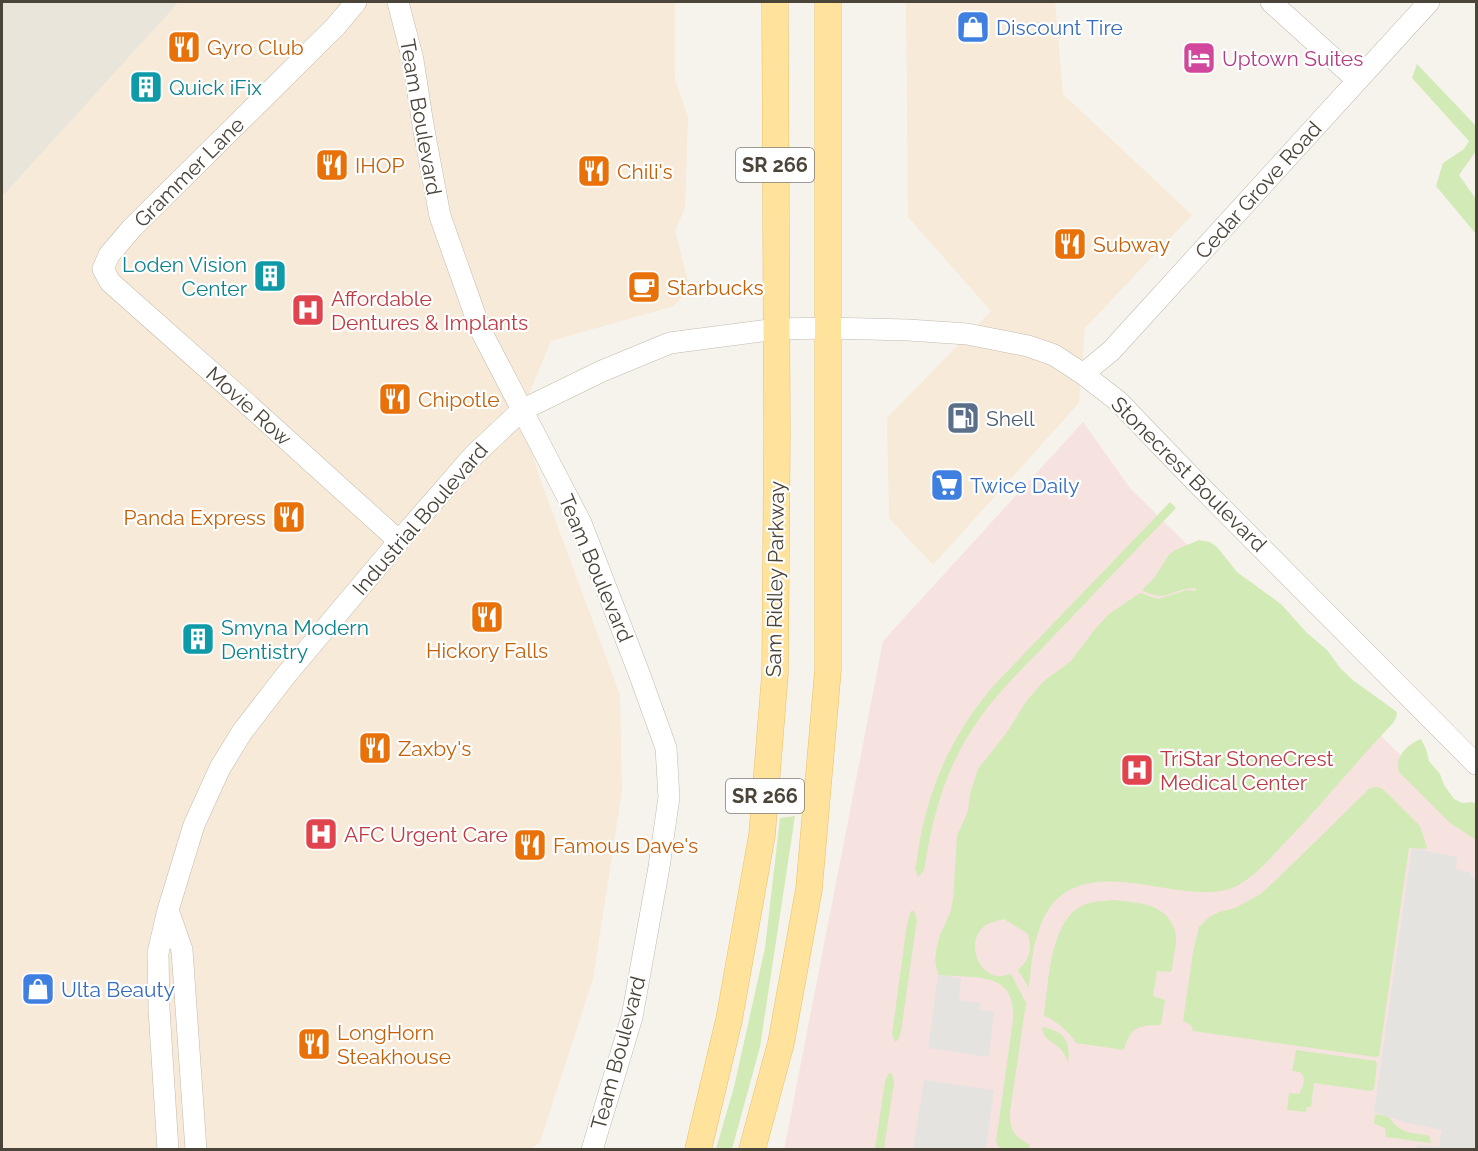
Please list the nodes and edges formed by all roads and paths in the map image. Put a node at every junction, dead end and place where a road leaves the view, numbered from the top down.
1 (356, 2) edge
2 (398, 2) edge
3 (775, 2) edge
4 (828, 2) edge
5 (1271, 2) edge
6 (1429, 2) edge
7 (1357, 80) junction
8 (103, 269) joint
9 (829, 328) junction
10 (776, 330) junction
11 (1083, 374) junction
12 (522, 410) junction
13 (399, 541) junction
14 (1476, 764) edge
15 (168, 910) junction
16 (168, 1149) edge
17 (196, 1149) edge
18 (592, 1149) edge
19 (698, 1149) edge
20 (752, 1149) edge

1 - 8 street, Grammer Lane
2 - 12 street, Team Boulevard
3 - 10 main road, Sam Ridley Parkway / SR 266
4 - 9 main road, SR 266
5 - 7 street
6 - 7 street, Cedar Grove Road
7 - 11 street, Cedar Grove Road
8 - 13 street, Movie Row
9 - 10 street, Industrial Boulevard
9 - 11 street, Stonecrest Boulevard
9 - 20 main road, SR 266
10 - 12 street, Industrial Boulevard
10 - 19 main road, Sam Ridley Parkway / SR 266
11 - 14 street, Stonecrest Boulevard
12 - 13 street, Industrial Boulevard
12 - 18 street, Team Boulevard
13 - 15 street, Industrial Boulevard
15 - 16 street, Industrial Boulevard
15 - 17 street

